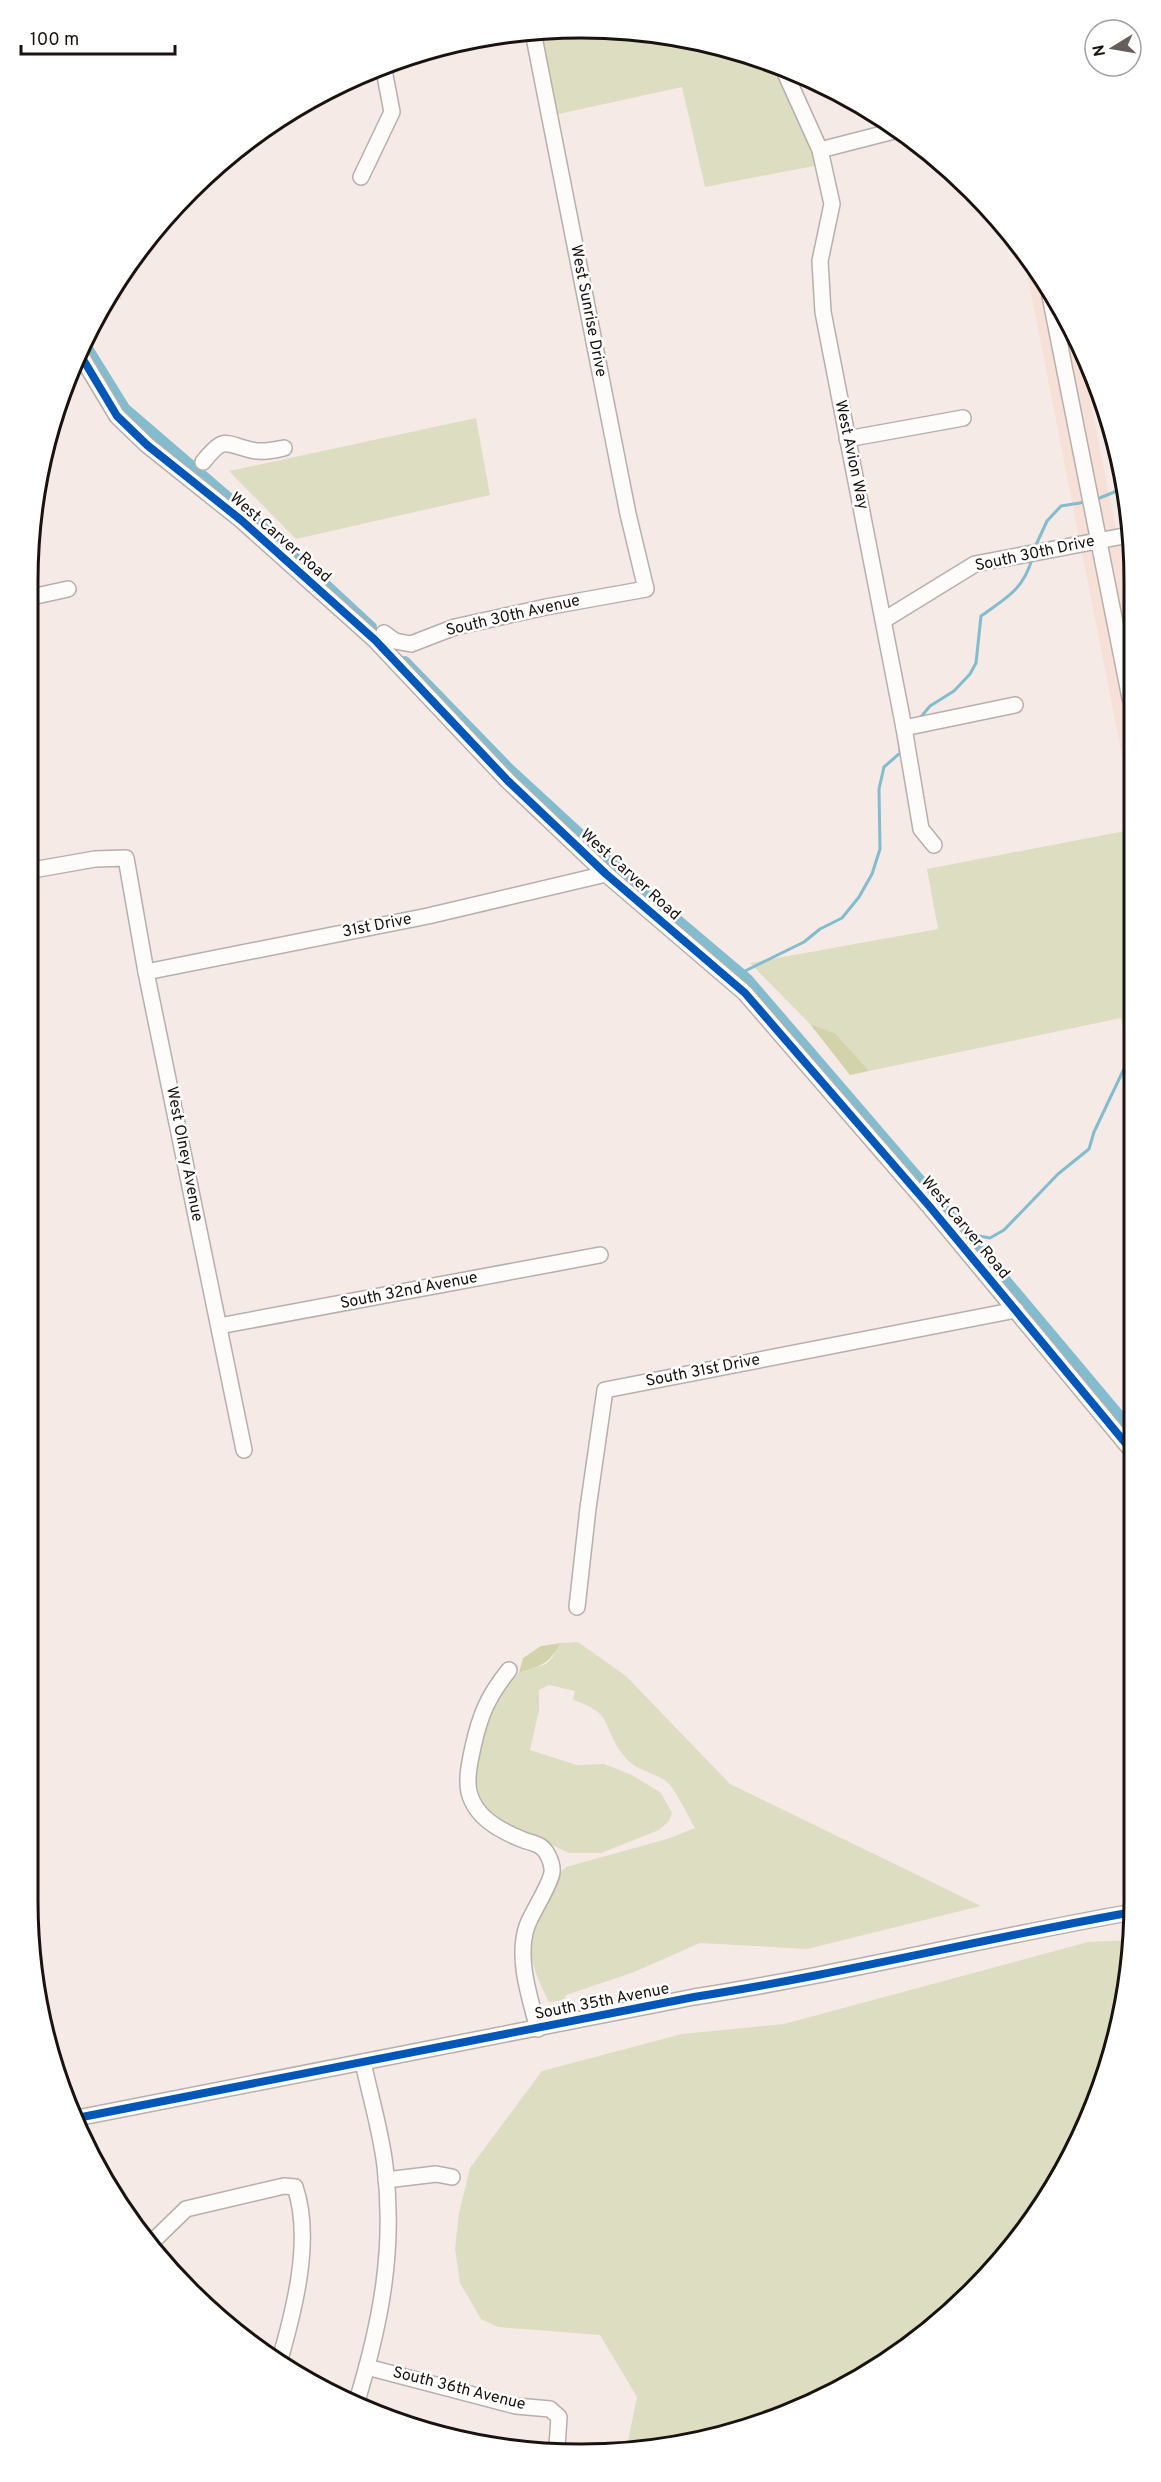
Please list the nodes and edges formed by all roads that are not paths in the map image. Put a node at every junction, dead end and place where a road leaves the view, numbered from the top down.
1 (535, 40) edge
2 (385, 74) edge
3 (788, 79) edge
4 (887, 133) edge
5 (820, 150) junction
6 (361, 177) dead end
7 (1053, 313) edge
8 (84, 361) edge
9 (963, 418) dead end
10 (847, 439) junction
11 (284, 448) dead end
12 (203, 462) dead end
13 (1121, 536) edge
14 (1098, 540) junction
15 (68, 589) dead end
16 (646, 589) joint
17 (38, 596) edge
18 (884, 620) junction
19 (384, 633) dead end
20 (1124, 668) edge
21 (1015, 705) dead end
22 (904, 728) junction
23 (934, 845) dead end
24 (38, 869) edge
25 (606, 874) junction
26 (146, 972) junction
27 (600, 1255) dead end
28 (1016, 1310) junction
29 (219, 1326) junction
30 (1124, 1441) edge
31 (244, 1450) dead end
32 (577, 1607) dead end
33 (509, 1670) dead end
34 (1123, 1914) edge
35 (538, 2029) junction
36 (363, 2062) junction
37 (82, 2117) edge
38 (452, 2177) dead end
39 (386, 2180) junction
40 (155, 2238) edge
41 (281, 2354) edge
42 (368, 2367) junction
43 (358, 2397) edge
44 (557, 2443) edge

1 - 16 street, West Sunrise Drive
2 - 6 street
3 - 5 street, West Avion Way
4 - 5 street
5 - 10 street, West Avion Way
7 - 14 street
8 - 25 street, West Carver Road
9 - 10 street
10 - 18 street, West Avion Way
11 - 12 street
13 - 14 street, South 30th Drive
14 - 18 street, South 30th Drive
14 - 20 street
15 - 17 street
16 - 19 street, South 30th Avenue
18 - 22 street, West Avion Way
21 - 22 street
22 - 23 street, West Avion Way
24 - 26 street, West Olney Avenue
25 - 26 street, 31st Drive
25 - 28 street, West Carver Road
26 - 29 street, West Olney Avenue
27 - 29 street, South 32nd Avenue
28 - 30 street, West Carver Road
28 - 32 street, South 31st Drive
29 - 31 street, West Olney Avenue
33 - 35 street
34 - 35 street, South 35th Avenue
35 - 36 street, South 35th Avenue
36 - 37 street, South 35th Avenue
36 - 39 street
38 - 39 street
39 - 42 street
40 - 41 street
42 - 43 street
42 - 44 street, South 36th Avenue

